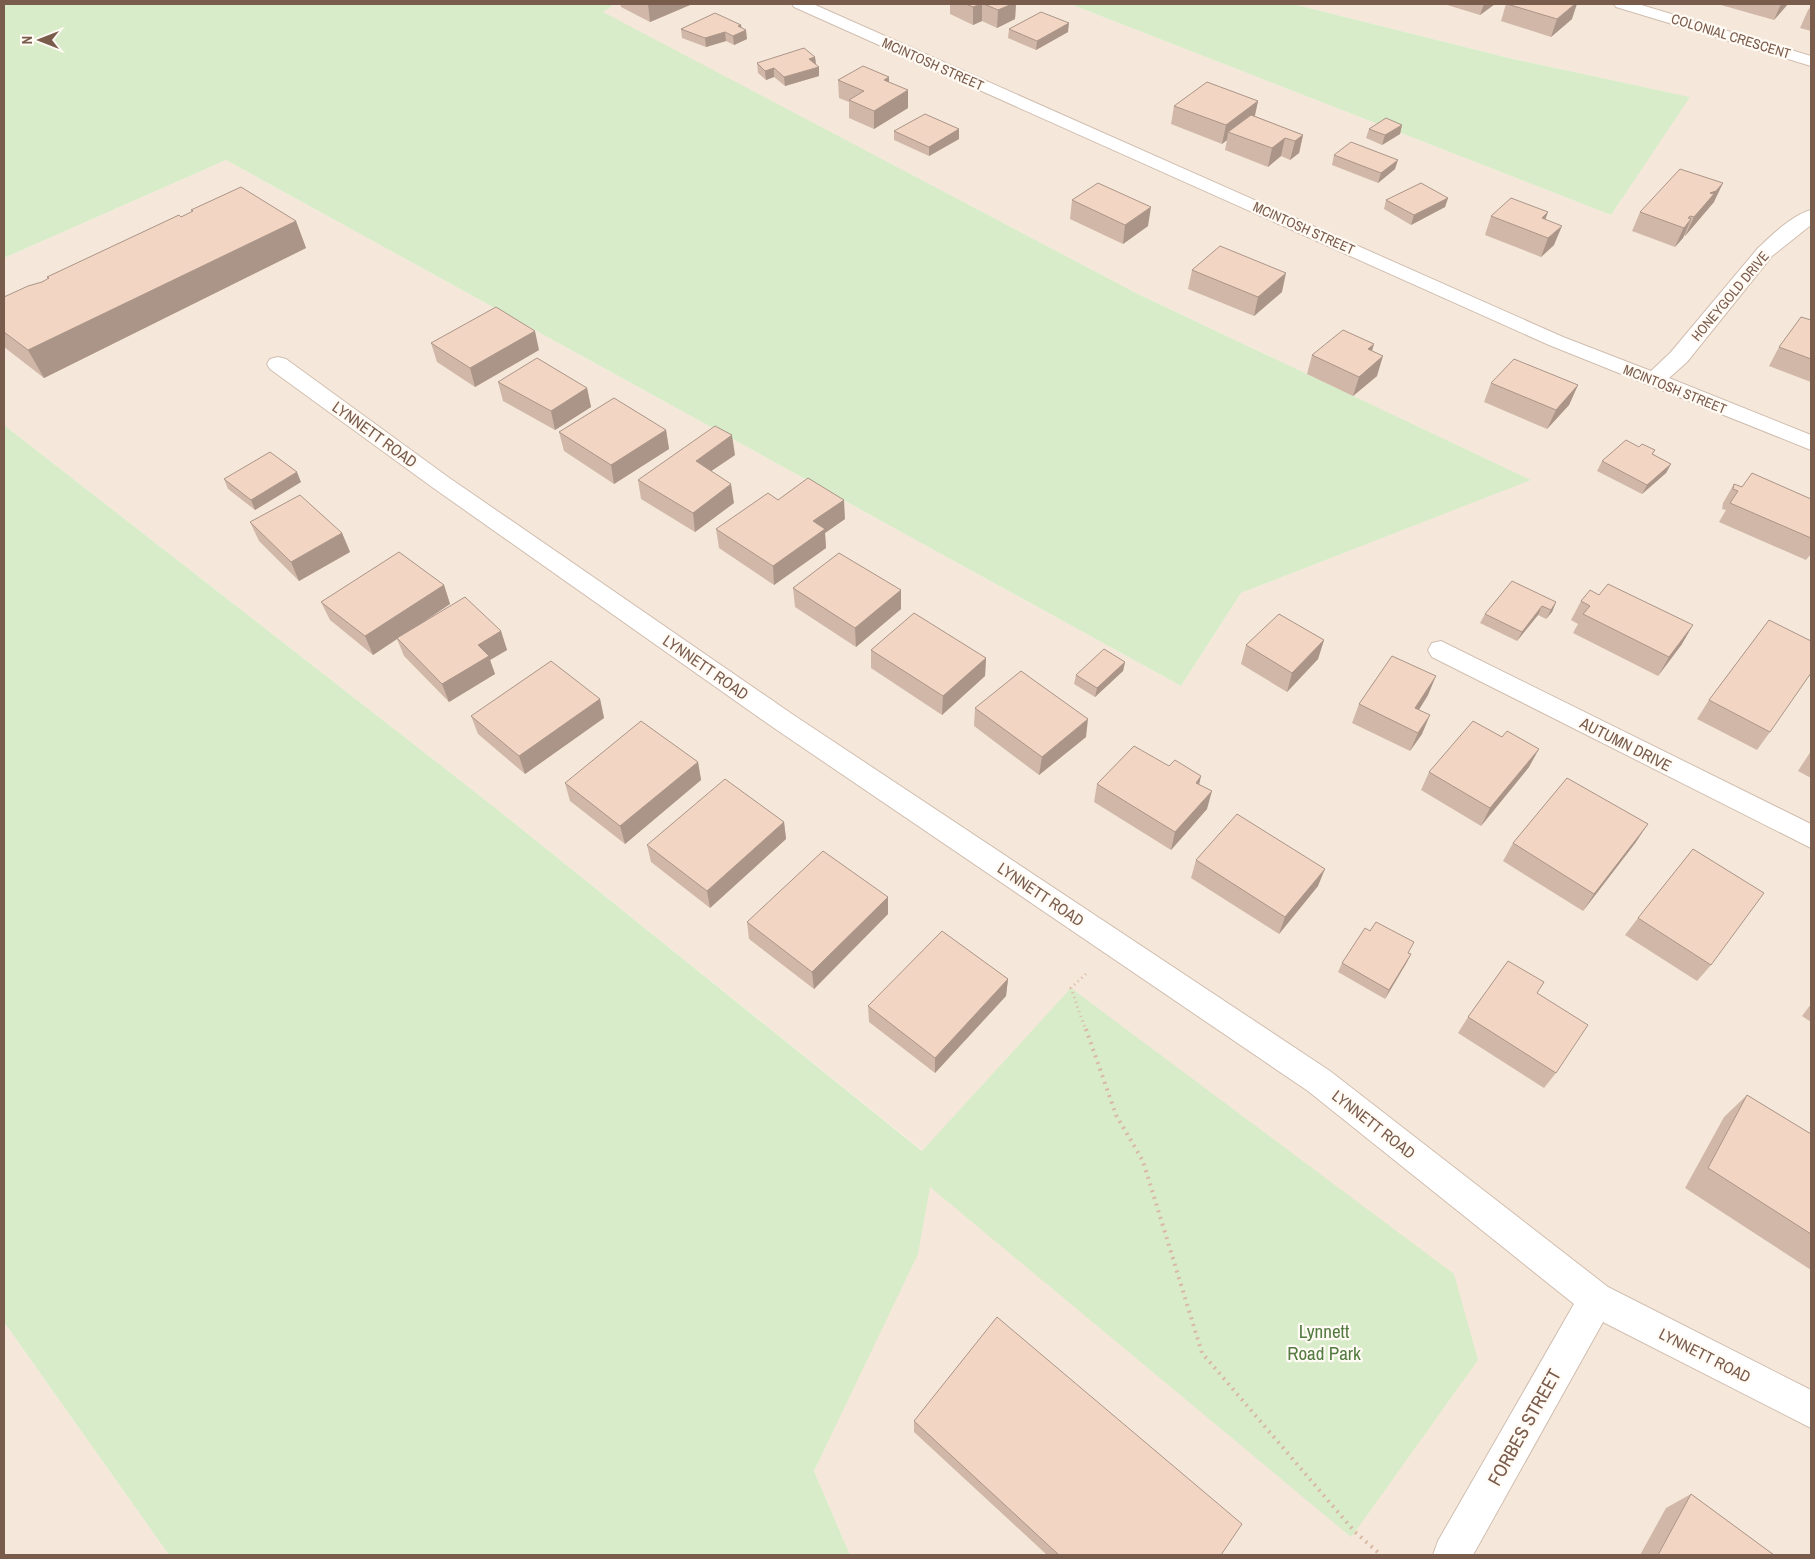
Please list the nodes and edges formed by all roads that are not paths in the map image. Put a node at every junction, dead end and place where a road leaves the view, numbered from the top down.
1 (800, 4) edge
2 (1622, 4) edge
3 (1811, 61) edge
4 (1811, 216) edge
5 (278, 364) dead end
6 (1654, 380) junction
7 (1811, 443) edge
8 (1441, 650) dead end
9 (1811, 837) edge
10 (1596, 1299) junction
11 (1811, 1410) edge
12 (1452, 1555) edge

1 - 6 street, MCINTOSH STREET
2 - 3 street, COLONIAL CRESCENT
4 - 6 street, HONEYGOLD DRIVE
5 - 10 street, LYNNETT ROAD
6 - 7 street, MCINTOSH STREET
8 - 9 street, AUTUMN DRIVE
10 - 11 street, LYNNETT ROAD
10 - 12 street, FORBES STREET

